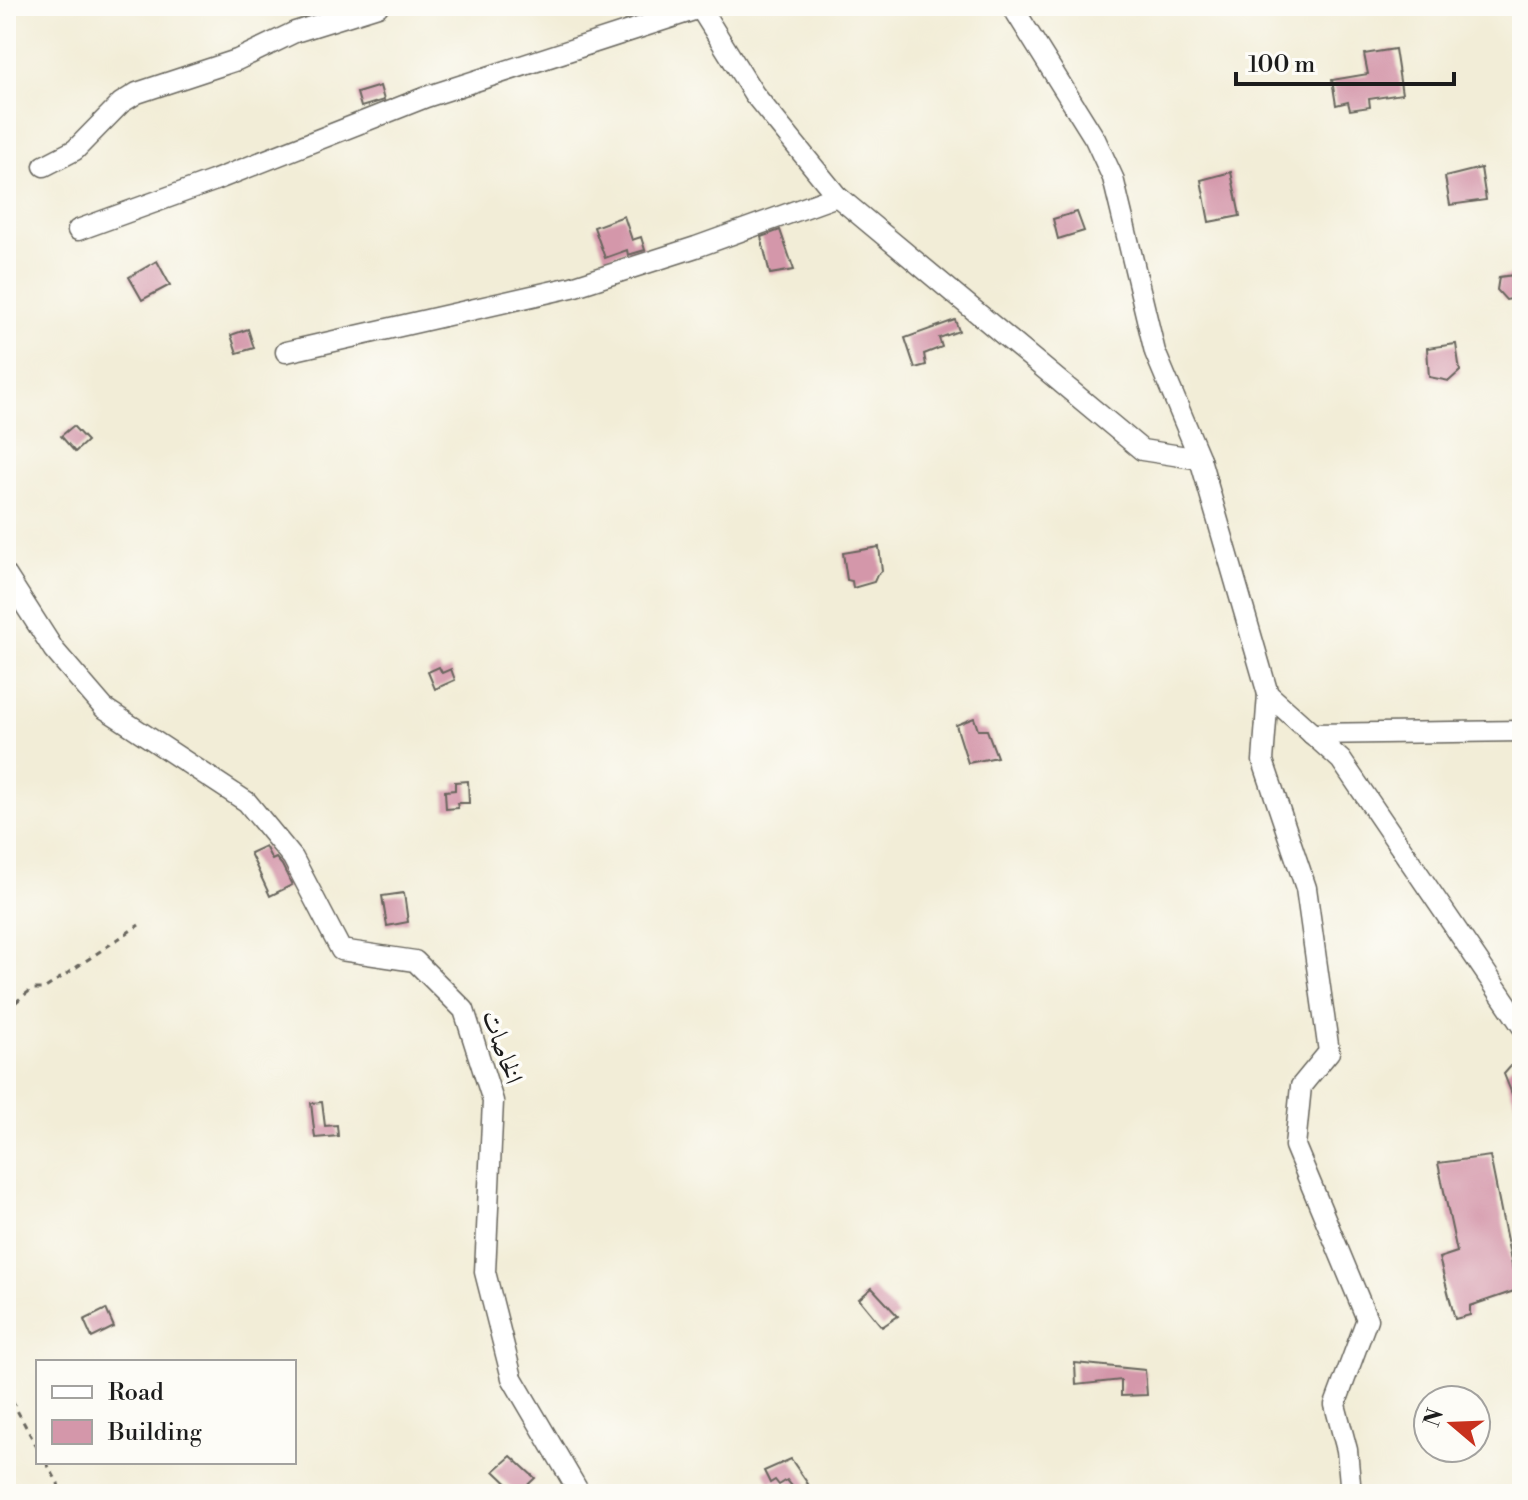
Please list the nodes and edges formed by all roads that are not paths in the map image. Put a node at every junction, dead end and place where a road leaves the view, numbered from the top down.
1 (378, 6) edge
2 (1012, 6) edge
3 (700, 7) edge
4 (44, 166) dead end
5 (837, 196) junction
6 (78, 230) dead end
7 (286, 352) dead end
8 (1200, 459) junction
9 (6, 575) edge
10 (1268, 694) junction
11 (1522, 731) edge
12 (1312, 734) junction
13 (1522, 1026) edge
14 (580, 1494) edge
15 (1351, 1494) edge

1 - 4 street
2 - 8 street
3 - 5 street
3 - 6 street
5 - 7 street
5 - 8 street
8 - 10 street
9 - 14 street, الخاصات
10 - 12 street
10 - 15 street
11 - 12 street
12 - 13 street

